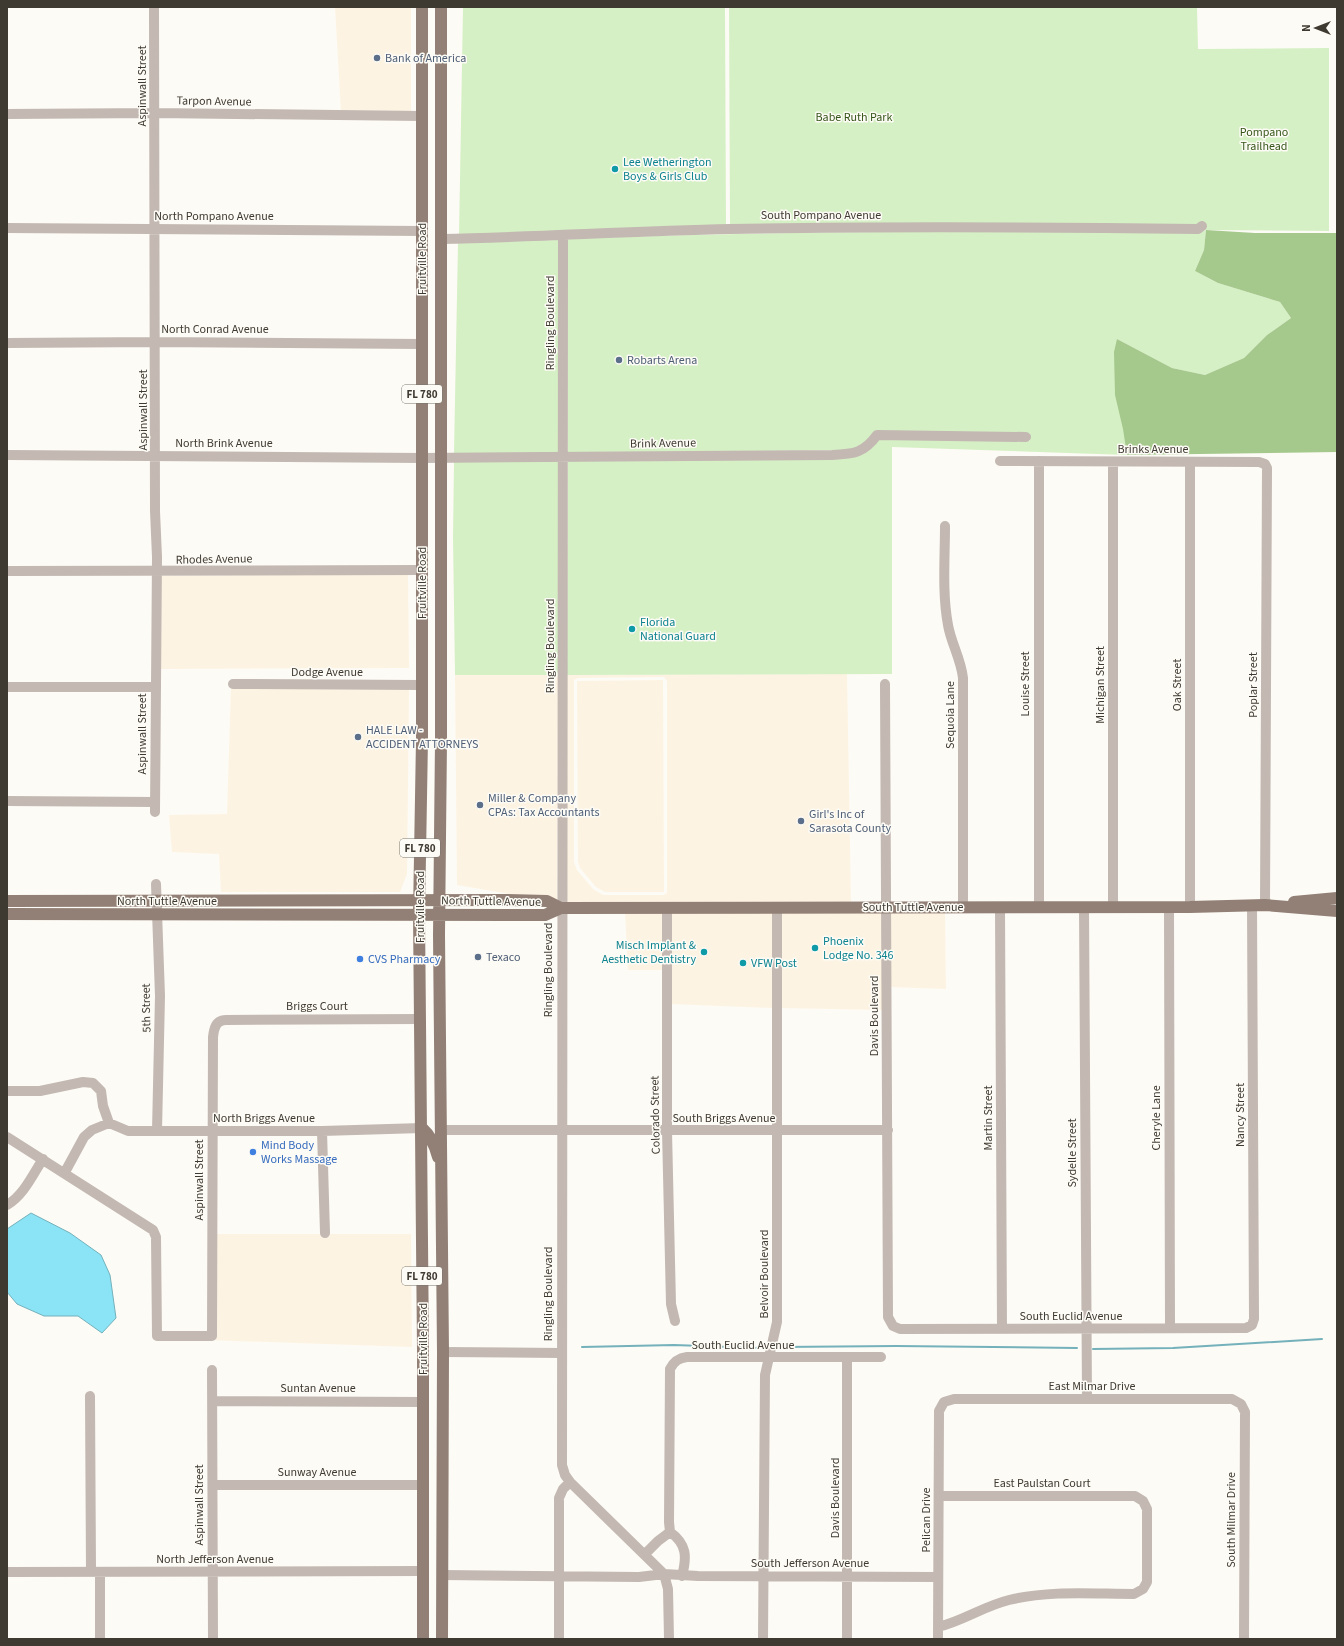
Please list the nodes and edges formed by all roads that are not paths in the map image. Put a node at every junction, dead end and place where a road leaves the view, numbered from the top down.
1 (154, 7) edge
2 (422, 7) edge
3 (441, 7) edge
4 (156, 113) junction
5 (7, 114) edge
6 (421, 116) junction
7 (1202, 226) dead end
8 (7, 228) edge
9 (156, 229) junction
10 (422, 231) junction
11 (563, 236) junction
12 (441, 239) junction
13 (156, 342) junction
14 (7, 343) edge
15 (422, 344) junction
16 (1026, 437) dead end
17 (7, 455) edge
18 (156, 456) junction
19 (442, 457) junction
20 (563, 457) junction
21 (422, 458) junction
22 (1000, 461) dead end
23 (1039, 461) junction
24 (1113, 462) junction
25 (1190, 462) junction
26 (1266, 466) joint
27 (945, 526) dead end
28 (422, 570) junction
29 (7, 571) edge
30 (156, 572) junction
31 (233, 684) dead end
32 (885, 684) dead end
33 (421, 685) junction
34 (7, 686) edge
35 (155, 687) junction
36 (7, 801) edge
37 (156, 884) dead end
38 (1337, 898) edge
39 (419, 900) junction
40 (440, 900) junction
41 (7, 901) edge
42 (156, 901) junction
43 (1252, 905) junction
44 (1265, 905) junction
45 (777, 907) junction
46 (886, 907) junction
47 (963, 907) junction
48 (1000, 907) junction
49 (1039, 907) junction
50 (1084, 907) junction
51 (1113, 907) junction
52 (1168, 907) junction
53 (1190, 907) junction
54 (562, 908) junction
55 (667, 908) junction
56 (1337, 911) edge
57 (7, 914) edge
58 (156, 914) junction
59 (419, 914) junction
60 (440, 914) junction
61 (420, 1018) junction
62 (217, 1024) joint
63 (7, 1091) edge
64 (109, 1122) junction
65 (422, 1128) junction
66 (442, 1130) junction
67 (667, 1130) junction
68 (888, 1130) junction
69 (157, 1131) junction
70 (212, 1131) junction
71 (322, 1131) junction
72 (561, 1131) junction
73 (776, 1131) junction
74 (7, 1137) edge
75 (43, 1159) junction
76 (65, 1172) junction
77 (442, 1172) junction
78 (7, 1204) edge
79 (325, 1233) dead end
80 (675, 1322) dead end
81 (890, 1323) joint
82 (1252, 1325) joint
83 (1170, 1328) junction
84 (1002, 1329) junction
85 (1086, 1329) junction
86 (443, 1352) junction
87 (561, 1353) junction
88 (847, 1357) junction
89 (768, 1358) junction
90 (881, 1358) dead end
91 (212, 1370) dead end
92 (90, 1396) dead end
93 (1087, 1399) junction
94 (212, 1401) junction
95 (423, 1402) junction
96 (944, 1402) joint
97 (1240, 1402) joint
98 (570, 1482) junction
99 (213, 1485) junction
100 (422, 1485) junction
101 (939, 1496) junction
102 (670, 1532) junction
103 (645, 1554) junction
104 (423, 1571) junction
105 (7, 1572) edge
106 (96, 1572) junction
107 (212, 1572) junction
108 (664, 1574) junction
109 (442, 1575) junction
110 (559, 1575) junction
111 (763, 1575) junction
112 (682, 1576) junction
113 (848, 1576) junction
114 (938, 1576) junction
115 (938, 1626) junction
116 (100, 1639) edge
117 (212, 1639) edge
118 (423, 1639) edge
119 (442, 1639) edge
120 (559, 1639) edge
121 (669, 1639) edge
122 (763, 1639) edge
123 (847, 1639) edge
124 (938, 1639) edge
125 (1244, 1639) edge

1 - 4 street, Aspinwall Street
2 - 6 main road, Fruitville Road / FL 780
3 - 12 main road, Fruitville Road / FL 780
4 - 5 street, Tarpon Avenue
4 - 6 street, Tarpon Avenue
4 - 9 street, Aspinwall Street
6 - 10 main road, Fruitville Road / FL 780
7 - 11 street, South Pompano Avenue
8 - 9 street, North Pompano Avenue
9 - 10 street, North Pompano Avenue
9 - 13 street, Aspinwall Street
10 - 15 main road, Fruitville Road / FL 780
11 - 12 street, South Pompano Avenue
11 - 20 street, Ringling Boulevard
12 - 19 main road, Fruitville Road / FL 780
13 - 14 street, North Conrad Avenue
13 - 15 street, North Conrad Avenue
13 - 18 street, Aspinwall Street
15 - 21 main road, Fruitville Road / FL 780
16 - 20 street, Brink Avenue
17 - 18 street, North Brink Avenue
18 - 21 street, North Brink Avenue
18 - 30 street, Aspinwall Street
19 - 20 street, Brink Avenue
19 - 21 street, North Brink Avenue
19 - 40 main road, Fruitville Road / FL 780
20 - 54 street, Ringling Boulevard
21 - 28 main road, Fruitville Road / FL 780
22 - 23 street, Brinks Avenue
23 - 24 street, Brinks Avenue
23 - 49 street, Louise Street
24 - 25 street, Brinks Avenue
24 - 51 street, Michigan Street
25 - 26 street, Brinks Avenue
25 - 53 street, Oak Street
26 - 44 street, Poplar Street
27 - 47 street, Sequoia Lane
28 - 30 street, Rhodes Avenue
28 - 33 main road, Fruitville Road / FL 780
29 - 30 street, Rhodes Avenue
30 - 35 street, Aspinwall Street
31 - 33 street, Dodge Avenue
32 - 46 street, Davis Boulevard
33 - 39 main road, Fruitville Road / FL 780
34 - 35 street
35 - 36 street, Aspinwall Street
37 - 42 street, 5th Street
38 - 44 main road, South Tuttle Avenue
39 - 40 main road, North Tuttle Avenue
39 - 42 main road, North Tuttle Avenue
39 - 59 main road, Fruitville Road / FL 780
40 - 54 main road, North Tuttle Avenue
40 - 60 main road, Fruitville Road / FL 780
41 - 42 main road, North Tuttle Avenue
42 - 58 street, 5th Street
43 - 44 main road, South Tuttle Avenue
43 - 53 main road, South Tuttle Avenue
43 - 82 street, Nancy Street
44 - 56 main road, South Tuttle Avenue
45 - 46 main road, South Tuttle Avenue
45 - 55 main road, South Tuttle Avenue
45 - 73 street, Belvoir Boulevard
46 - 47 main road, South Tuttle Avenue
46 - 68 street, Davis Boulevard
47 - 48 main road, South Tuttle Avenue
48 - 49 main road, South Tuttle Avenue
48 - 84 street, Martin Street
49 - 50 main road, South Tuttle Avenue
50 - 51 main road, South Tuttle Avenue
50 - 85 street, Sydelle Street
51 - 52 main road, South Tuttle Avenue
52 - 53 main road, South Tuttle Avenue
52 - 83 street, Cheryle Lane
54 - 55 main road, South Tuttle Avenue
54 - 60 main road, North Tuttle Avenue
54 - 72 street, Ringling Boulevard
55 - 67 street, Colorado Street
57 - 58 main road, North Tuttle Avenue
58 - 59 main road, North Tuttle Avenue
58 - 69 street, 5th Street
59 - 60 main road, North Tuttle Avenue
59 - 61 main road, Fruitville Road / FL 780
60 - 66 main road, Fruitville Road / FL 780
61 - 62 street, Briggs Court
61 - 65 main road, Fruitville Road / FL 780
62 - 70 street, Aspinwall Street
63 - 64 street
64 - 69 street, North Briggs Avenue
64 - 76 street
65 - 71 street, North Briggs Avenue
65 - 77 main road
65 - 95 main road, Fruitville Road / FL 780
66 - 72 street
66 - 77 main road, Fruitville Road / FL 780
67 - 72 street, South Briggs Avenue
67 - 73 street, South Briggs Avenue
67 - 80 street, Colorado Street
68 - 73 street, South Briggs Avenue
68 - 81 street, Davis Boulevard
69 - 70 street, North Briggs Avenue
70 - 71 street, North Briggs Avenue
70 - 76 street, Aspinwall Street
71 - 79 street
72 - 87 street, Ringling Boulevard
73 - 89 street, Belvoir Boulevard
74 - 75 street
75 - 76 street
75 - 78 street
77 - 86 main road, Fruitville Road / FL 780
81 - 84 street, South Euclid Avenue
82 - 83 street, South Euclid Avenue
83 - 85 street, South Euclid Avenue
84 - 85 street, South Euclid Avenue
85 - 93 street, Sydelle Street
86 - 87 street
86 - 109 main road, Fruitville Road / FL 780
87 - 98 street, Ringling Boulevard
88 - 89 street, South Euclid Avenue
88 - 90 street, South Euclid Avenue
88 - 113 street, Davis Boulevard
89 - 102 street, South Euclid Avenue
89 - 111 street, Belvoir Boulevard
91 - 94 street, Aspinwall Street
92 - 106 street
93 - 96 street, East Milmar Drive
93 - 97 street, East Milmar Drive
94 - 95 street, Suntan Avenue
94 - 99 street, Aspinwall Street
95 - 100 main road, Fruitville Road / FL 780
96 - 101 street, Pelican Drive
97 - 125 street, South Milmar Drive
98 - 103 street, Ringling Boulevard
98 - 110 street
99 - 100 street, Sunway Avenue
99 - 107 street, Aspinwall Street
100 - 104 main road, Fruitville Road / FL 780
101 - 114 street, Pelican Drive
101 - 115 street, East Paulstan Court
102 - 103 street
102 - 112 street
103 - 108 street, Ringling Boulevard
104 - 107 street, North Jefferson Avenue
104 - 118 main road, Fruitville Road / FL 780
105 - 106 street, North Jefferson Avenue
106 - 107 street, North Jefferson Avenue
106 - 116 street
107 - 117 street, Aspinwall Street
108 - 110 street
108 - 112 street, South Jefferson Avenue
108 - 121 street
109 - 110 street
109 - 119 main road, Fruitville Road / FL 780
110 - 120 street
111 - 112 street, South Jefferson Avenue
111 - 113 street, South Jefferson Avenue
111 - 122 street, Belvoir Boulevard
113 - 114 street, South Jefferson Avenue
113 - 123 street, Davis Boulevard
114 - 115 street, Pelican Drive
115 - 124 street, Pelican Drive

